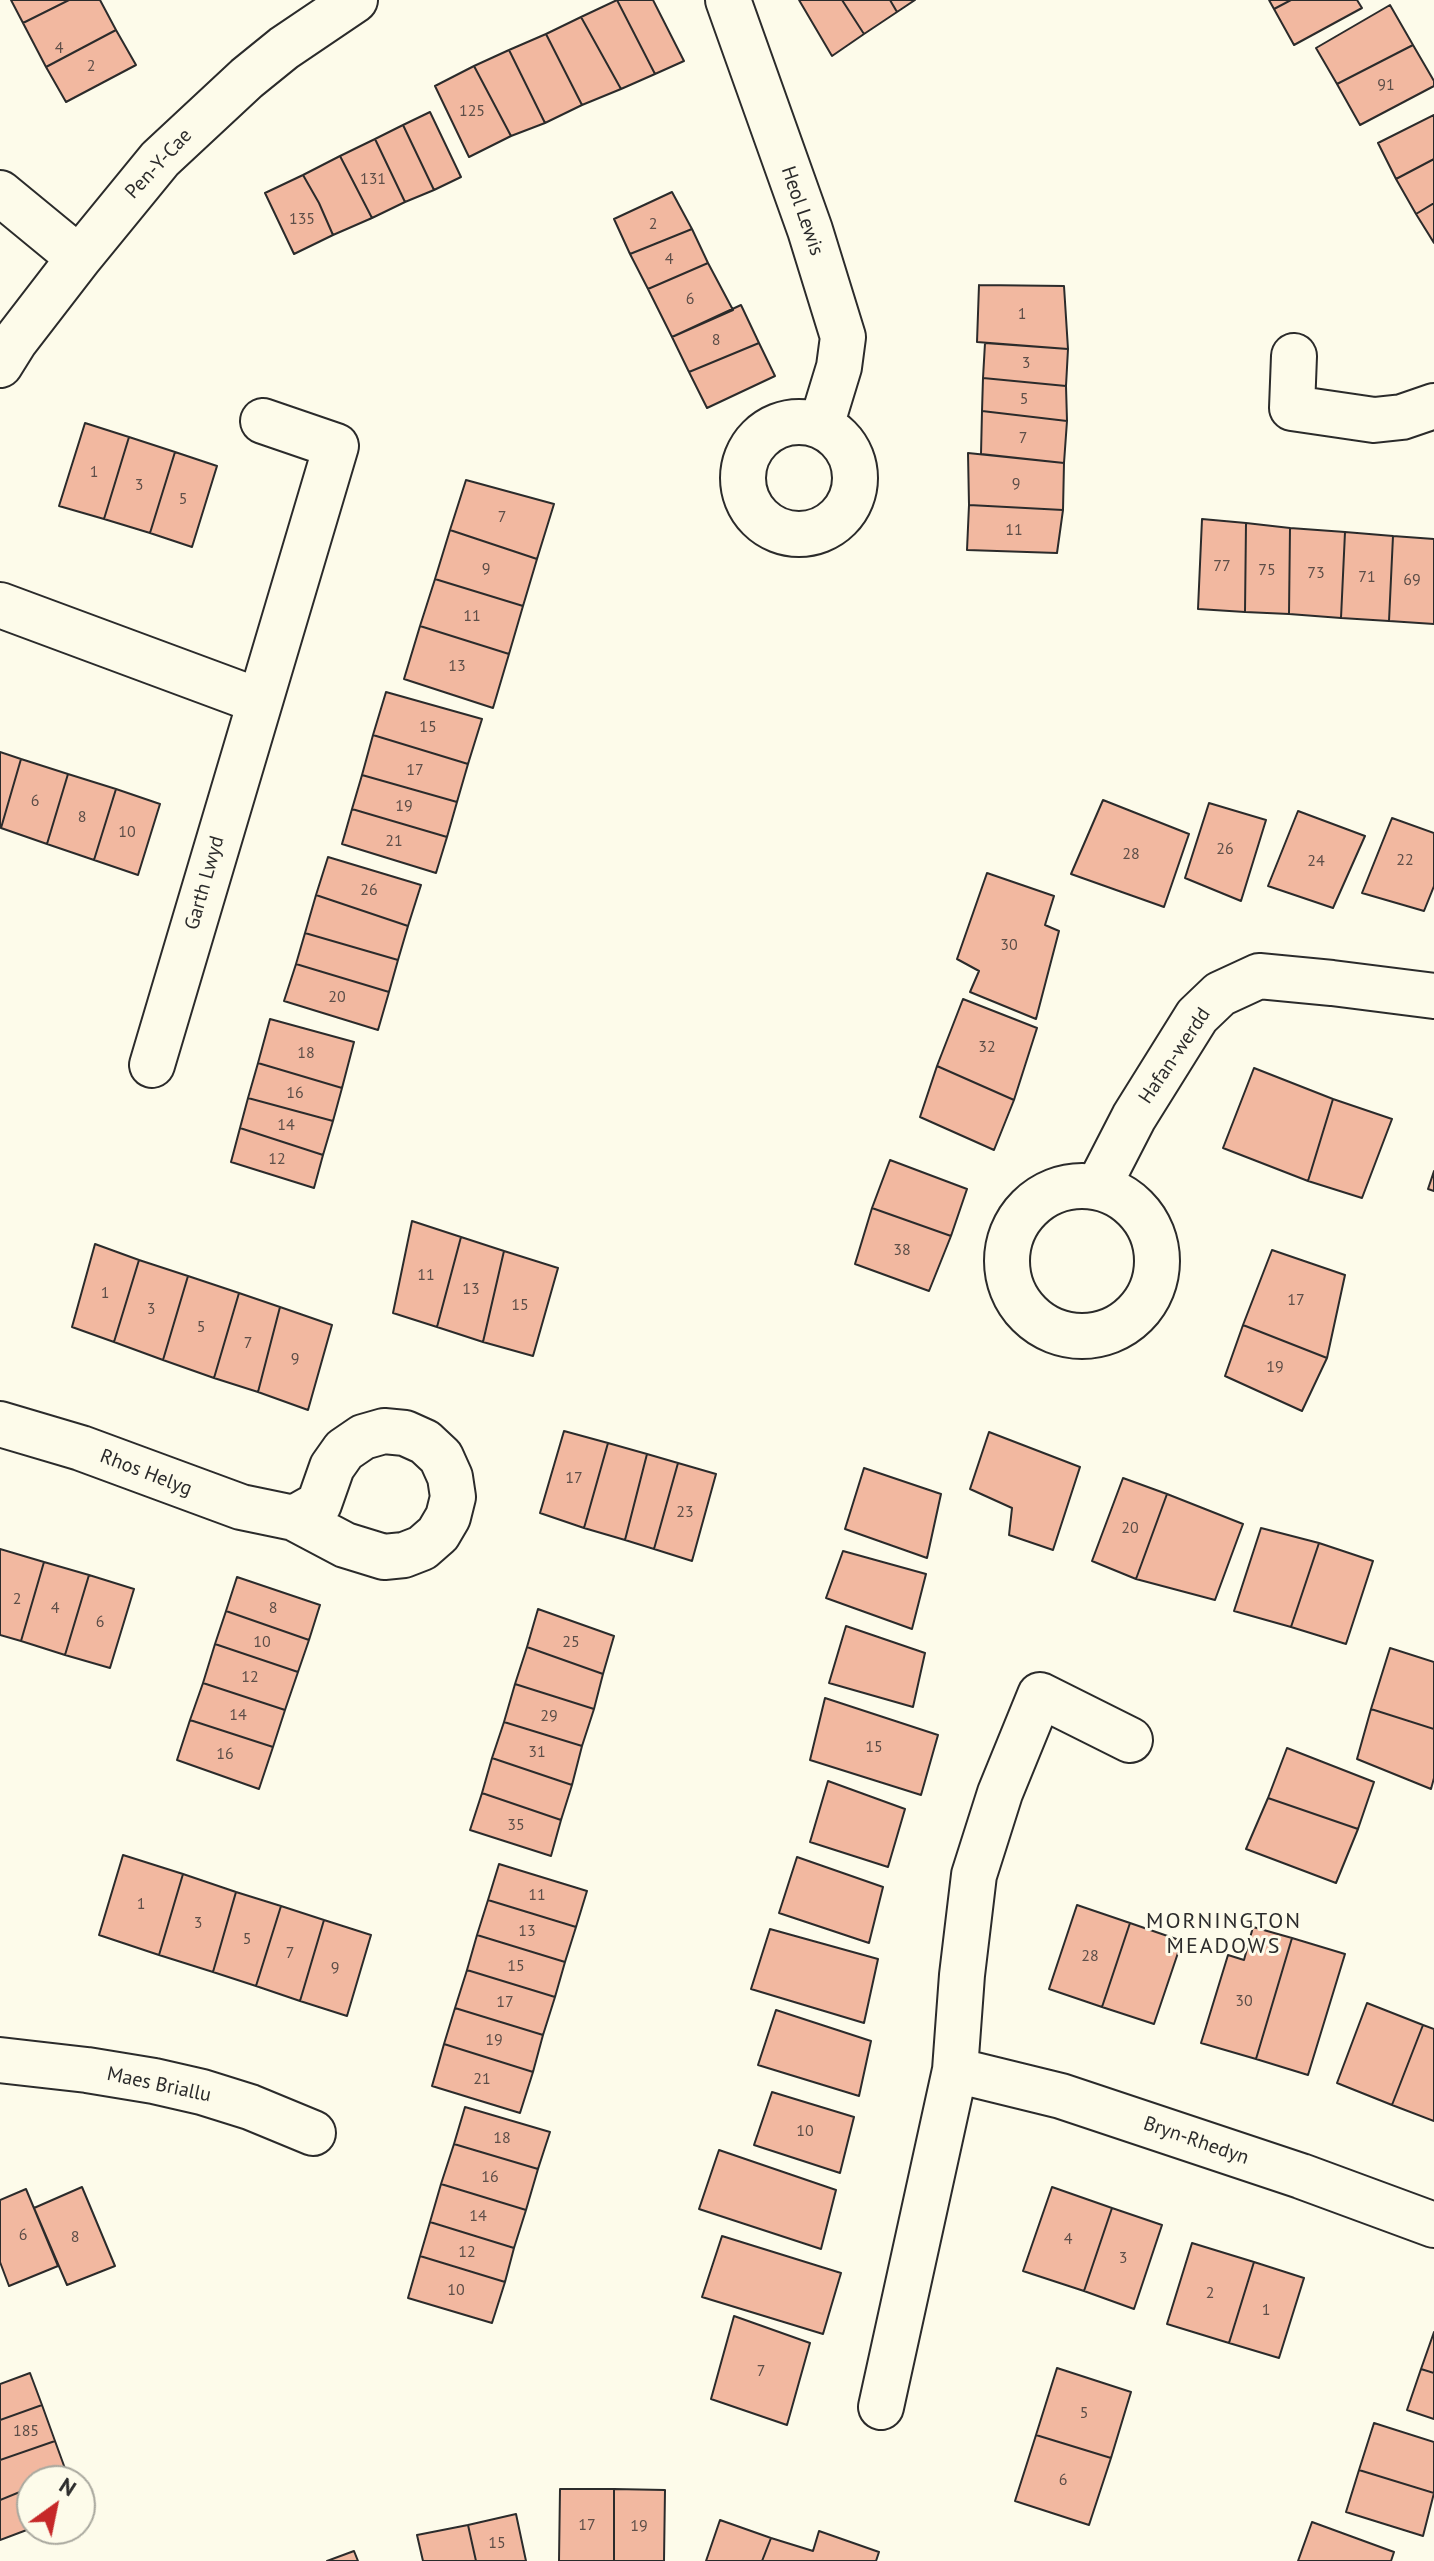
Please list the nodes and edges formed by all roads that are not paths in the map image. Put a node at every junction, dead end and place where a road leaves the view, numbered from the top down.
1 (355, 0) edge
2 (728, 0) edge
3 (0, 193) edge
4 (79, 258) junction
5 (1294, 356) dead end
6 (0, 365) edge
7 (1434, 406) edge
8 (263, 421) dead end
9 (821, 426) dead end
10 (0, 605) edge
11 (259, 701) junction
12 (1434, 996) edge
13 (152, 1065) dead end
14 (1098, 1187) dead end
15 (0, 1424) edge
16 (294, 1518) dead end
17 (1130, 1740) dead end
18 (0, 2060) edge
19 (955, 2070) junction
20 (313, 2133) dead end
21 (1434, 2225) edge
22 (881, 2407) dead end

1 - 4 street, Pen-Y-Cae
2 - 9 street, Heol Lewis
3 - 4 street
4 - 6 street, Pen-Y-Cae
5 - 7 street
8 - 11 street, Garth Lwyd
10 - 11 street
11 - 13 street, Garth Lwyd
12 - 14 street, Hafan-werdd
15 - 16 street, Rhos Helyg
17 - 19 street
18 - 20 street, Maes Briallu
19 - 21 street, Bryn-Rhedyn
19 - 22 street

